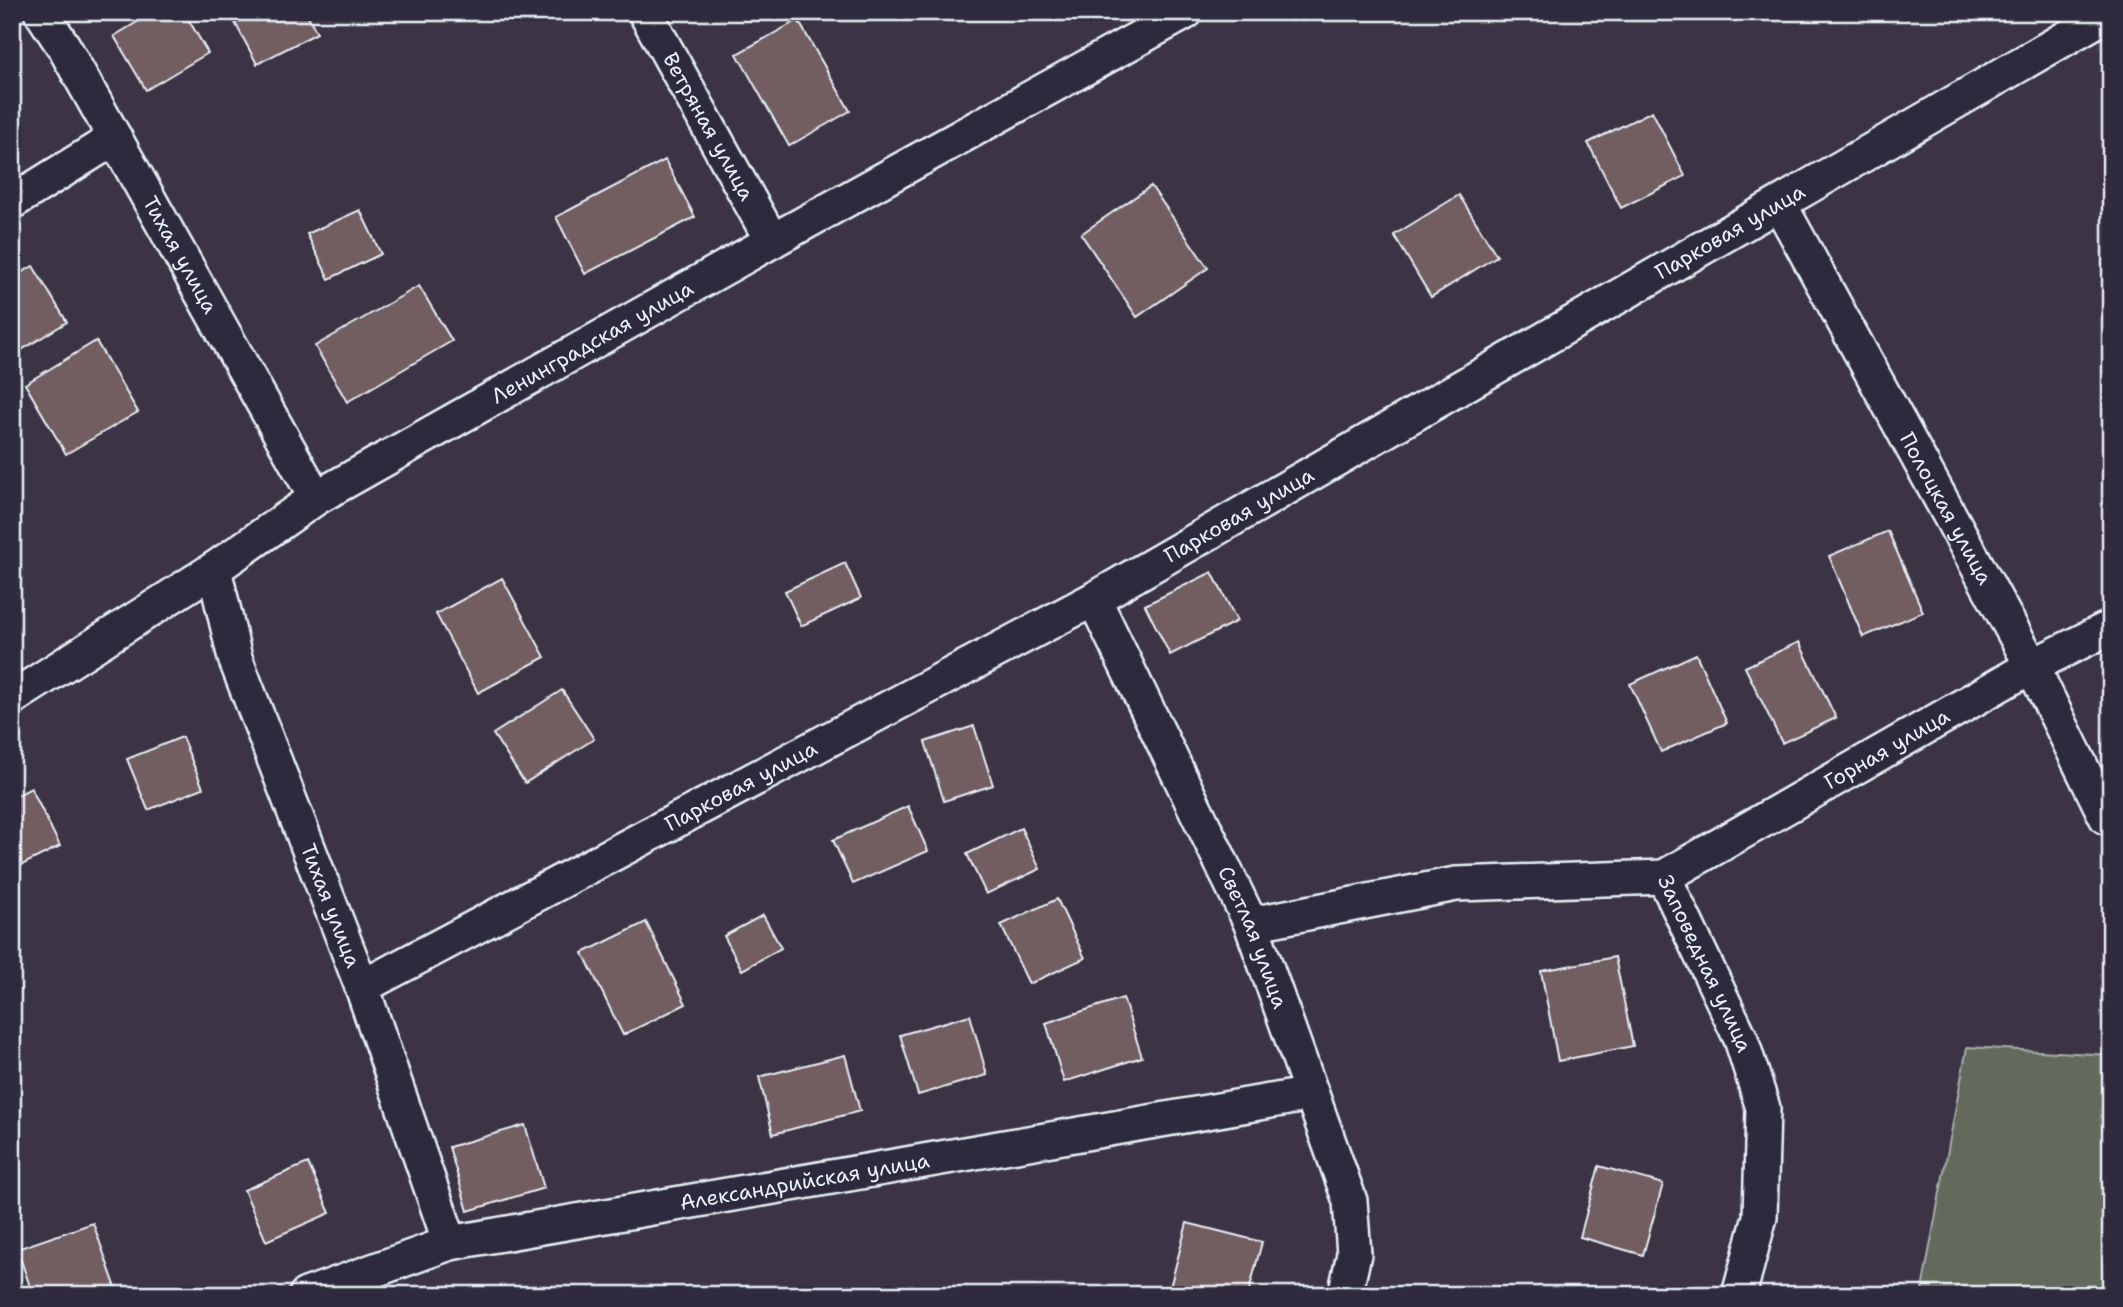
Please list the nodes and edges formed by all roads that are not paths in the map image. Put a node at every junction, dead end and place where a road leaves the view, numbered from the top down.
1 (41, 12) edge
2 (645, 12) edge
3 (1186, 12) edge
4 (2095, 12) edge
5 (115, 138) junction
6 (12, 202) edge
7 (1780, 205) junction
8 (772, 241) junction
9 (316, 498) junction
10 (214, 569) junction
11 (1094, 599) junction
12 (2111, 627) edge
13 (2032, 666) junction
14 (12, 698) edge
15 (2106, 817) dead end
16 (1664, 877) junction
17 (1251, 924) junction
18 (362, 987) junction
19 (1311, 1094) junction
20 (450, 1243) junction
21 (306, 1295) edge
22 (1345, 1295) edge
23 (1739, 1295) edge

1 - 5 street, Тихая улица
2 - 8 street, Ветряная улица
3 - 8 street, Ленинградская улица
4 - 7 street, Парковая улица
5 - 6 street
5 - 9 street, Тихая улица
7 - 11 street, Парковая улица
7 - 13 street, Полоцкая улица
8 - 9 street, Ленинградская улица
9 - 10 street, Ленинградская улица
10 - 14 street, Ленинградская улица
10 - 18 street, Тихая улица
11 - 17 street, Светлая улица
11 - 18 street, Парковая улица
12 - 13 street, Горная улица
13 - 15 street, Полоцкая улица
13 - 16 street, Горная улица
16 - 17 street, Заповедная улица
16 - 23 street, Заповедная улица
17 - 19 street, Светлая улица
18 - 20 street, Тихая улица
19 - 20 street, Александрийская улица
19 - 22 street, Светлая улица
20 - 21 street, Александрийская улица

